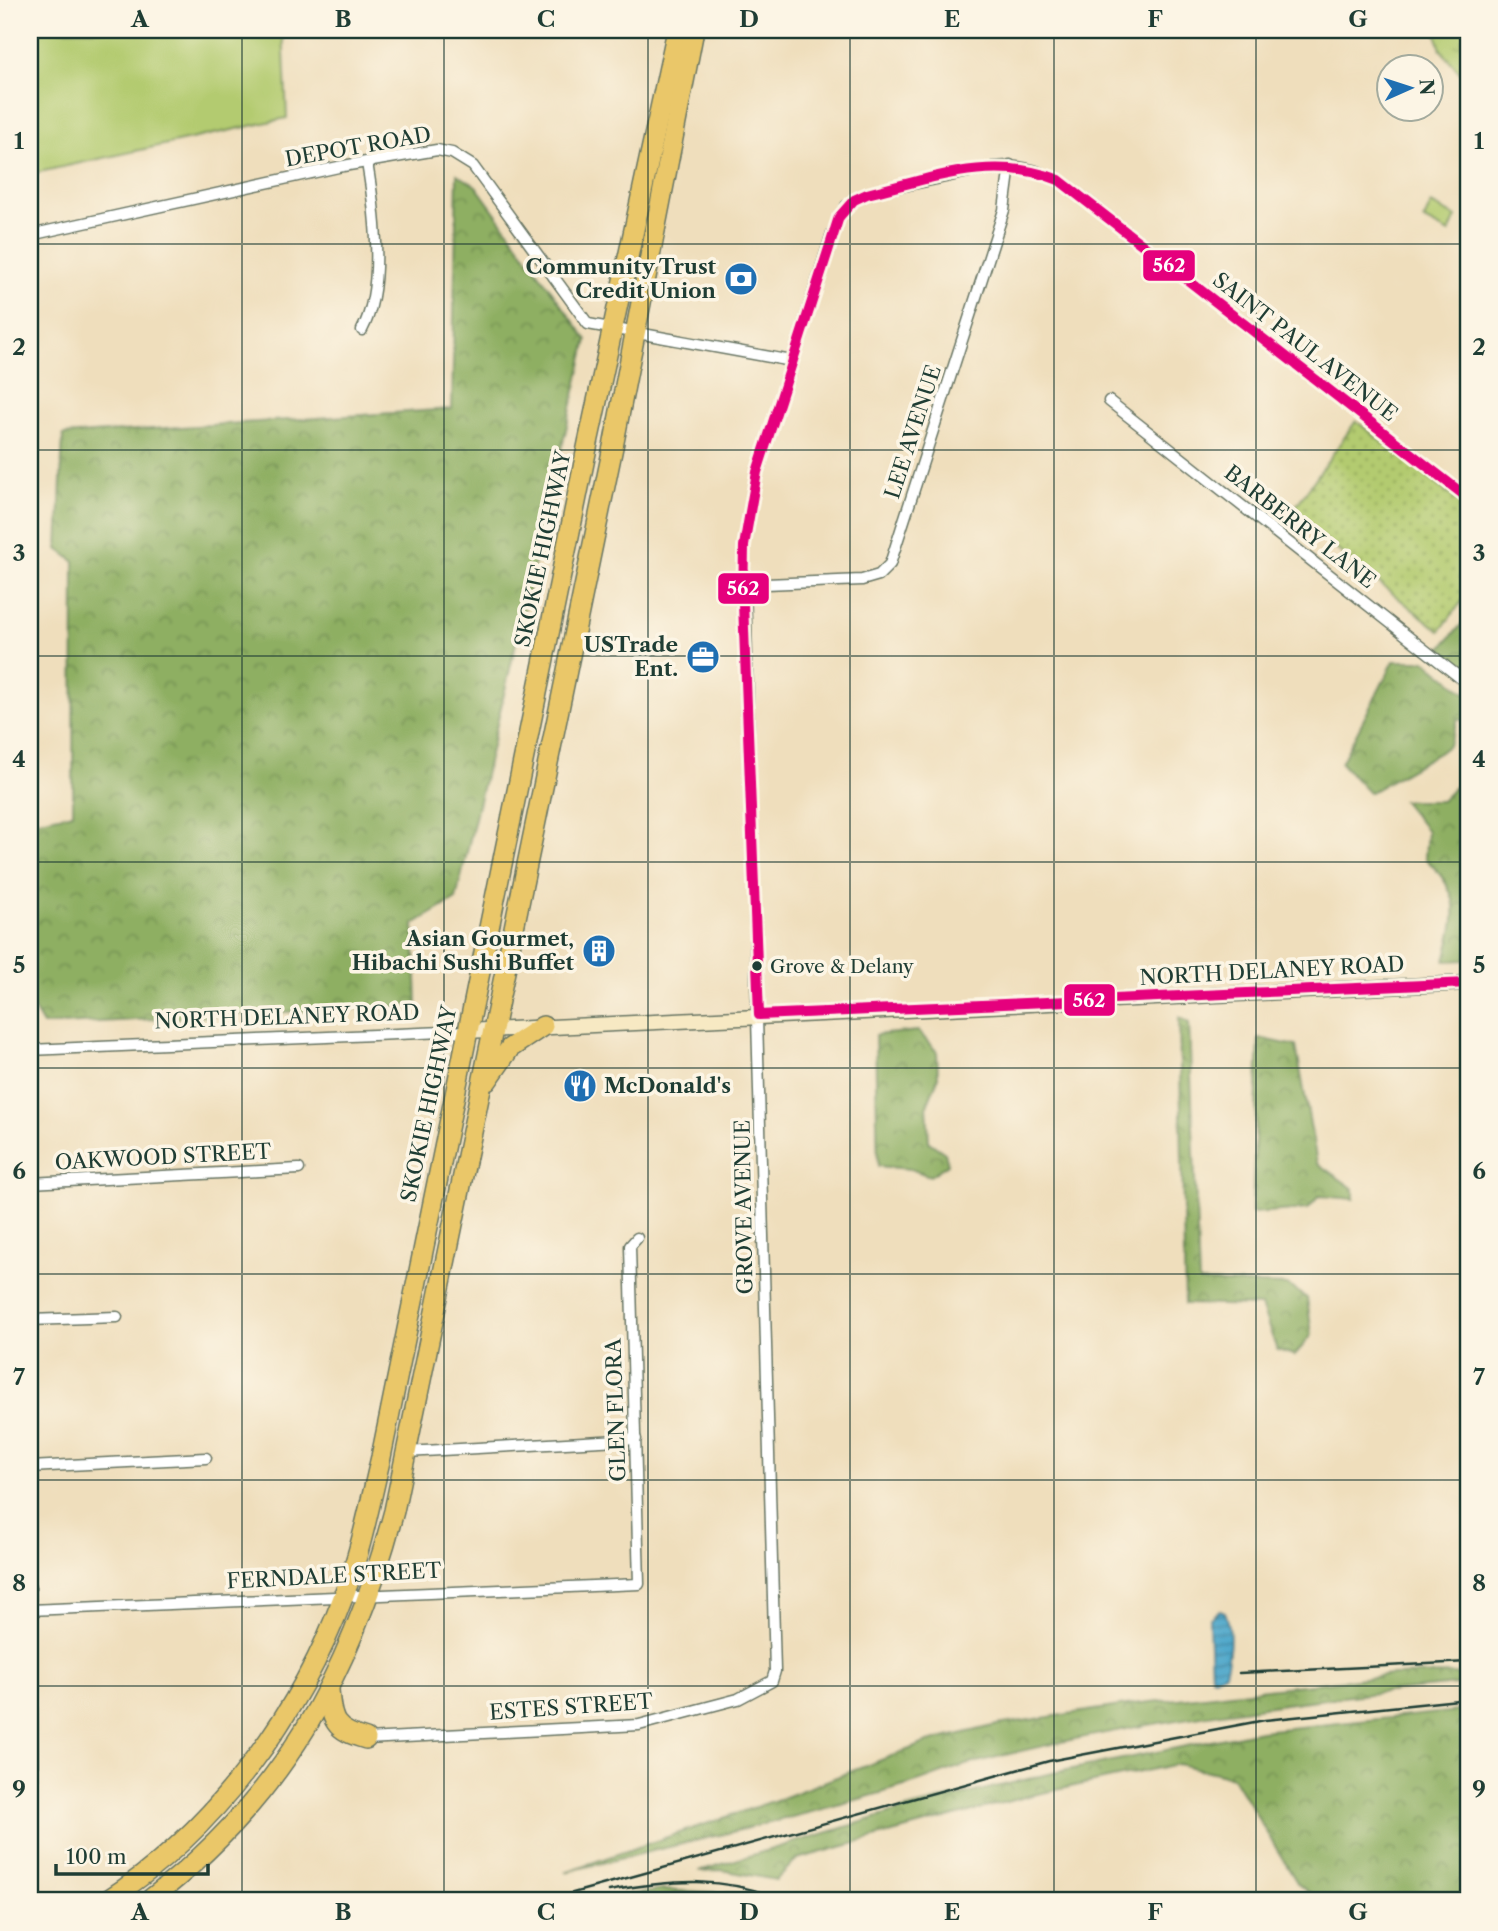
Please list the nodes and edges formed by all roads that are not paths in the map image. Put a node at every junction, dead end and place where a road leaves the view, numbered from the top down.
1 (677, 30) edge
2 (694, 30) edge
3 (367, 163) junction
4 (1010, 165) junction
5 (30, 235) edge
6 (614, 327) junction
7 (362, 330) dead end
8 (635, 331) junction
9 (792, 360) junction
10 (1109, 401) dead end
11 (1468, 498) edge
12 (743, 585) junction
13 (1468, 684) edge
14 (1468, 984) edge
15 (759, 1015) junction
16 (543, 1026) junction
17 (493, 1029) junction
18 (467, 1031) junction
19 (30, 1049) edge
20 (480, 1090) junction
21 (299, 1169) dead end
22 (30, 1183) edge
23 (637, 1238) dead end
24 (117, 1317) dead end
25 (30, 1321) edge
26 (636, 1439) junction
27 (407, 1452) junction
28 (206, 1458) dead end
29 (30, 1467) edge
30 (639, 1584) joint
31 (30, 1587) edge
32 (345, 1595) junction
33 (370, 1595) junction
34 (30, 1610) edge
35 (772, 1681) joint
36 (329, 1689) junction
37 (366, 1739) joint
38 (32, 1753) edge
39 (244, 1814) junction
40 (34, 1863) dead end
41 (106, 1901) edge
42 (148, 1901) edge
43 (170, 1901) edge

1 - 6 highway, SKOKIE HIGHWAY
2 - 8 highway
3 - 5 street, DEPOT ROAD
3 - 6 street, DEPOT ROAD
3 - 7 street
4 - 9 street, SAINT PAUL AVENUE
4 - 11 street, SAINT PAUL AVENUE
4 - 12 street, LEE AVENUE
6 - 8 street, DEPOT ROAD
6 - 18 highway, SKOKIE HIGHWAY
8 - 9 street, DEPOT ROAD
8 - 17 highway
9 - 12 street, GROVE AVENUE
10 - 13 street, BARBERRY LANE
12 - 15 street, GROVE AVENUE
14 - 15 street, NORTH DELANEY ROAD
15 - 16 street, NORTH DELANEY ROAD
15 - 35 street, GROVE AVENUE
16 - 17 street, NORTH DELANEY ROAD
16 - 20 highway
17 - 18 street, NORTH DELANEY ROAD
17 - 20 highway
18 - 19 street, NORTH DELANEY ROAD
18 - 32 highway, SKOKIE HIGHWAY
20 - 27 highway
21 - 22 street, OAKWOOD STREET
23 - 26 street, GLEN FLORA
24 - 25 street
26 - 27 street
26 - 30 street, GLEN FLORA
27 - 33 highway
28 - 29 street
30 - 33 street, FERNDALE STREET
31 - 34 street
32 - 33 street, FERNDALE STREET
32 - 34 street, FERNDALE STREET
32 - 41 highway, SKOKIE HIGHWAY
33 - 36 highway
34 - 38 street
35 - 37 street, ESTES STREET
36 - 37 highway
36 - 39 highway
38 - 40 street
39 - 42 highway
39 - 43 highway

